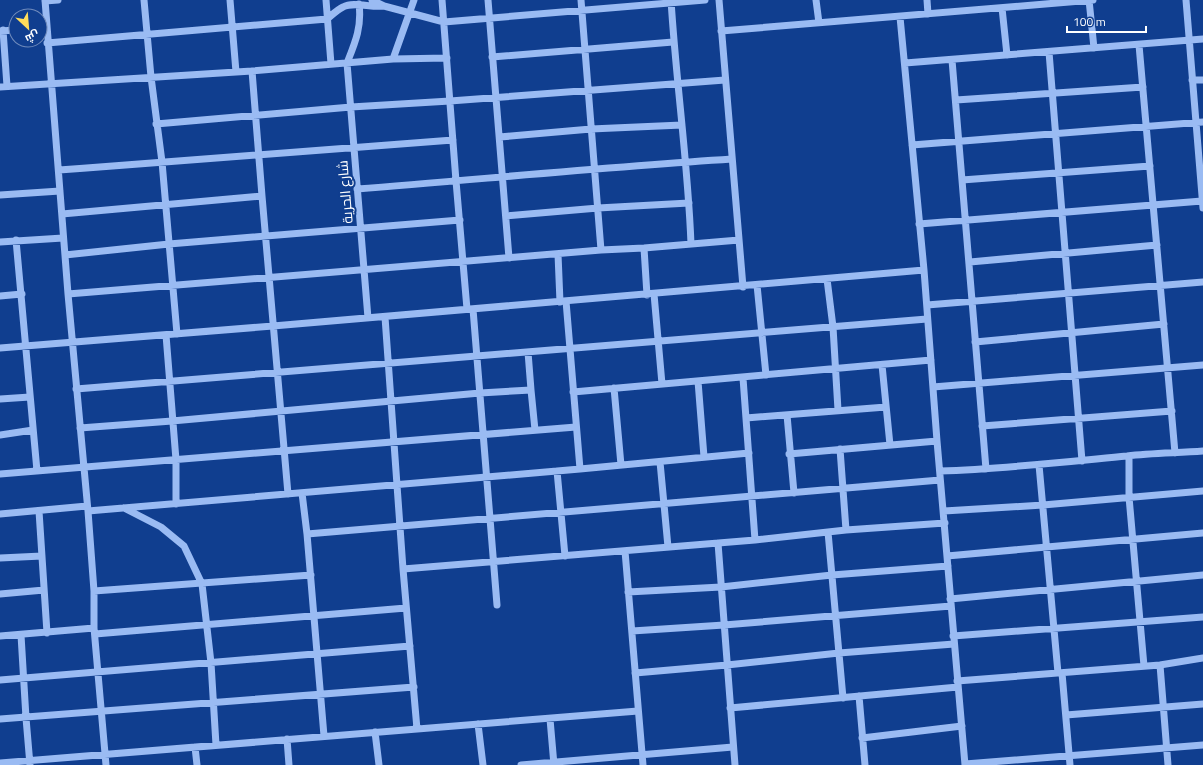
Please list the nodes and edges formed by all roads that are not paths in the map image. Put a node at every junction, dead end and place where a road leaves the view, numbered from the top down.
1 (58, 0) edge
2 (144, 0) edge
3 (230, 0) edge
4 (326, 0) edge
5 (372, 0) edge
6 (414, 0) edge
7 (442, 0) edge
8 (488, 0) edge
9 (580, 0) edge
10 (705, 0) edge
11 (719, 0) edge
12 (816, 0) edge
13 (927, 0) edge
14 (1089, 0) edge
15 (1093, 0) edge
16 (1186, 0) edge
17 (45, 1) edge
18 (671, 1) edge
19 (1039, 2) edge
20 (359, 4) junction
21 (384, 6) junction
22 (1002, 8) junction
23 (581, 10) junction
24 (409, 12) junction
25 (928, 14) junction
26 (900, 17) junction
27 (489, 18) junction
28 (327, 19) junction
29 (444, 22) junction
30 (819, 23) junction
31 (233, 28) junction
32 (1, 31) edge
33 (721, 31) junction
34 (147, 36) junction
35 (1203, 39) edge
36 (1189, 40) junction
37 (673, 42) junction
38 (48, 43) edge
39 (1139, 45) junction
40 (48, 48) edge
41 (1094, 48) junction
42 (584, 50) junction
43 (1049, 52) junction
44 (1007, 55) junction
45 (492, 57) junction
46 (446, 58) junction
47 (392, 60) junction
48 (952, 60) junction
49 (347, 63) junction
50 (905, 63) junction
51 (331, 64) junction
52 (252, 71) junction
53 (236, 72) junction
54 (151, 77) junction
55 (725, 80) junction
56 (1192, 80) junction
57 (1203, 80) edge
58 (51, 83) junction
59 (678, 84) junction
60 (3, 86) edge
61 (1143, 87) junction
62 (588, 90) junction
63 (1052, 94) junction
64 (496, 97) junction
65 (956, 100) junction
66 (450, 101) junction
67 (351, 107) junction
68 (255, 115) junction
69 (1199, 122) edge
70 (156, 124) junction
71 (682, 125) junction
72 (1147, 127) junction
73 (591, 130) junction
74 (1056, 134) junction
75 (500, 137) junction
76 (452, 140) junction
77 (959, 142) junction
78 (912, 145) junction
79 (354, 148) junction
80 (259, 154) junction
81 (732, 160) junction
82 (162, 162) junction
83 (686, 162) junction
84 (1201, 163) edge
85 (1150, 166) junction
86 (594, 168) junction
87 (59, 170) junction
88 (1059, 173) junction
89 (503, 178) junction
90 (962, 180) junction
91 (456, 181) junction
92 (358, 189) junction
93 (60, 191) junction
94 (0, 195) edge
95 (262, 196) junction
96 (689, 203) junction
97 (1203, 204) edge
98 (165, 205) junction
99 (1154, 205) junction
100 (598, 208) junction
101 (1203, 208) edge
102 (1062, 213) junction
103 (62, 214) junction
104 (506, 216) junction
105 (460, 220) junction
106 (965, 221) junction
107 (919, 224) junction
108 (361, 229) junction
109 (266, 237) junction
110 (64, 238) junction
111 (16, 240) junction
112 (739, 240) junction
113 (0, 242) edge
114 (169, 244) junction
115 (690, 244) junction
116 (1157, 245) junction
117 (644, 248) junction
118 (601, 250) junction
119 (1065, 253) junction
120 (558, 254) junction
121 (65, 255) junction
122 (509, 258) junction
123 (464, 262) junction
124 (970, 262) junction
125 (365, 269) junction
126 (924, 270) junction
127 (269, 278) junction
128 (827, 279) junction
129 (1203, 282) edge
130 (757, 285) junction
131 (173, 286) junction
132 (743, 286) junction
133 (1161, 286) junction
134 (1069, 293) junction
135 (22, 294) junction
136 (68, 294) junction
137 (651, 294) junction
138 (0, 296) edge
139 (972, 301) junction
140 (563, 302) junction
141 (927, 305) junction
142 (470, 309) junction
143 (385, 317) junction
144 (368, 318) junction
145 (927, 319) junction
146 (1164, 324) junction
147 (273, 326) junction
148 (833, 327) junction
149 (762, 332) junction
150 (1072, 333) junction
151 (177, 334) junction
152 (166, 335) junction
153 (658, 341) junction
154 (73, 342) junction
155 (975, 342) junction
156 (26, 345) junction
157 (0, 348) edge
158 (570, 349) junction
159 (528, 352) junction
160 (478, 356) junction
161 (930, 360) junction
162 (388, 363) junction
163 (882, 364) junction
164 (1203, 365) edge
165 (835, 368) junction
166 (1168, 368) junction
167 (278, 372) junction
168 (766, 375) junction
169 (1075, 376) junction
170 (743, 378) junction
171 (698, 381) junction
172 (170, 382) junction
173 (662, 384) junction
174 (978, 384) junction
175 (933, 387) junction
176 (614, 388) junction
177 (76, 389) junction
178 (531, 390) junction
179 (573, 392) junction
180 (480, 393) junction
181 (30, 397) junction
182 (0, 399) edge
183 (391, 401) junction
184 (886, 407) junction
185 (838, 410) junction
186 (281, 411) junction
187 (1172, 411) junction
188 (787, 415) junction
189 (746, 418) junction
190 (1079, 418) junction
191 (172, 421) junction
192 (982, 426) junction
193 (576, 427) junction
194 (80, 428) junction
195 (33, 430) junction
196 (535, 430) junction
197 (0, 434) edge
198 (484, 435) junction
199 (937, 441) junction
200 (393, 442) junction
201 (890, 445) junction
202 (840, 449) junction
203 (284, 450) junction
204 (1203, 451) edge
205 (749, 453) junction
206 (789, 454) junction
207 (1175, 454) junction
208 (1129, 456) junction
209 (704, 457) junction
210 (176, 460) junction
211 (1082, 461) junction
212 (660, 462) junction
213 (620, 465) junction
214 (1039, 465) junction
215 (83, 466) junction
216 (580, 469) junction
217 (986, 469) junction
218 (37, 471) junction
219 (557, 471) junction
220 (940, 471) junction
221 (0, 474) edge
222 (487, 477) junction
223 (940, 480) junction
224 (396, 485) junction
225 (843, 489) junction
226 (1203, 491) edge
227 (302, 493) junction
228 (794, 493) junction
229 (288, 494) junction
230 (752, 496) junction
231 (1129, 498) junction
232 (176, 504) junction
233 (664, 504) junction
234 (1043, 505) junction
235 (87, 508) junction
236 (124, 508) junction
237 (39, 511) junction
238 (944, 511) junction
239 (561, 512) junction
240 (0, 514) edge
241 (490, 518) junction
242 (945, 523) junction
243 (400, 526) junction
244 (846, 530) junction
245 (828, 532) junction
246 (1203, 533) edge
247 (307, 534) junction
248 (755, 540) junction
249 (1133, 540) junction
250 (718, 543) junction
251 (668, 547) junction
252 (1047, 548) junction
253 (625, 551) junction
254 (42, 556) junction
255 (565, 556) junction
256 (947, 556) junction
257 (0, 558) edge
258 (494, 562) junction
259 (948, 566) junction
260 (403, 569) junction
261 (311, 575) junction
262 (832, 575) junction
263 (1203, 575) edge
264 (1136, 581) junction
265 (202, 584) junction
266 (721, 587) junction
267 (1050, 588) junction
268 (44, 590) junction
269 (94, 591) junction
270 (628, 592) junction
271 (0, 594) edge
272 (951, 602) junction
273 (497, 605) dead end
274 (406, 608) junction
275 (314, 615) junction
276 (835, 616) junction
277 (1203, 617) edge
278 (1140, 622) junction
279 (206, 625) junction
280 (724, 625) junction
281 (1054, 628) junction
282 (94, 631) junction
283 (632, 631) junction
284 (47, 633) junction
285 (21, 635) junction
286 (0, 636) edge
287 (953, 636) junction
288 (954, 644) junction
289 (410, 646) junction
290 (839, 653) junction
291 (317, 654) junction
292 (1203, 658) edge
293 (210, 663) junction
294 (727, 665) junction
295 (1160, 665) junction
296 (1144, 666) junction
297 (98, 672) junction
298 (635, 673) junction
299 (1060, 673) junction
300 (23, 677) junction
301 (0, 680) edge
302 (958, 684) junction
303 (414, 687) junction
304 (321, 694) junction
305 (858, 696) junction
306 (842, 698) junction
307 (213, 703) junction
308 (1203, 704) edge
309 (730, 708) junction
310 (1164, 708) junction
311 (638, 711) junction
312 (101, 712) junction
313 (1066, 715) junction
314 (26, 718) junction
315 (550, 718) junction
316 (0, 719) edge
317 (478, 724) junction
318 (962, 726) junction
319 (417, 729) junction
320 (375, 732) junction
321 (324, 736) junction
322 (862, 738) junction
323 (287, 739) junction
324 (1203, 745) edge
325 (216, 746) junction
326 (195, 747) junction
327 (733, 747) junction
328 (1167, 748) junction
329 (105, 755) junction
330 (642, 755) junction
331 (1069, 756) junction
332 (0, 763) edge
333 (30, 763) edge
334 (554, 763) edge
335 (965, 764) edge
336 (106, 765) edge
337 (197, 765) edge
338 (289, 765) edge
339 (379, 765) edge
340 (483, 765) edge
341 (520, 765) edge
342 (643, 765) edge
343 (735, 765) edge
344 (865, 765) edge
345 (1070, 765) edge
346 (1168, 765) edge

1 - 17 street
2 - 34 street
3 - 31 street
4 - 28 street
5 - 21 street
6 - 24 street
7 - 29 street
8 - 27 street
9 - 23 street
10 - 18 street
11 - 33 street
12 - 30 street
13 - 25 street
14 - 15 street
14 - 19 street
14 - 41 street
16 - 36 street
18 - 23 street
18 - 37 street
19 - 22 street
20 - 21 street
20 - 28 street
20 - 49 street
21 - 24 street
22 - 25 street
22 - 44 street
23 - 27 street
23 - 42 street
24 - 29 street
24 - 47 street
25 - 26 street
26 - 30 street
26 - 50 street
27 - 29 street
27 - 45 street
28 - 31 street
28 - 51 street
29 - 46 street
30 - 33 street
31 - 34 street
31 - 53 street
32 - 60 street
33 - 55 street
34 - 38 street
34 - 54 street
35 - 36 street
36 - 39 street
36 - 56 street
37 - 42 street
37 - 59 street
39 - 41 street
39 - 61 street
40 - 58 street
41 - 43 street
42 - 45 street
42 - 62 street
43 - 44 street
43 - 63 street
44 - 48 street
45 - 64 street
46 - 47 street
46 - 66 street
47 - 49 street
48 - 50 street
48 - 65 street
49 - 51 street
49 - 67 street, شارع الحرية
50 - 78 street
51 - 52 street
52 - 53 street
52 - 68 street
53 - 54 street
54 - 58 street
54 - 70 street
55 - 59 street
55 - 81 street
56 - 57 street
56 - 69 street
58 - 60 street
58 - 87 street
59 - 62 street
59 - 71 street
61 - 63 street
61 - 72 street
62 - 64 street
62 - 73 street
63 - 65 street
63 - 74 street
64 - 66 street
64 - 75 street
65 - 77 street
66 - 67 street
66 - 76 street
67 - 68 street
67 - 79 street, شارع الحرية
68 - 70 street
68 - 80 street
69 - 72 street
69 - 84 street
70 - 82 street
71 - 73 street
71 - 83 street
72 - 74 street
72 - 85 street
73 - 75 street
73 - 86 street
74 - 77 street
74 - 88 street
75 - 89 street
76 - 79 street
76 - 91 street
77 - 78 street
77 - 90 street
78 - 107 street
79 - 80 street
79 - 92 street, شارع الحرية
80 - 82 street
80 - 95 street
81 - 83 street
81 - 112 street
82 - 87 street
82 - 98 street
83 - 86 street
83 - 96 street
84 - 97 street
85 - 88 street
85 - 99 street
86 - 89 street
86 - 100 street
87 - 93 street
88 - 90 street
88 - 102 street
89 - 91 street
89 - 104 street
90 - 106 street
91 - 92 street
91 - 105 street
92 - 108 street, شارع الحرية
93 - 94 street
93 - 103 street
95 - 98 street
95 - 109 street
96 - 100 street
96 - 115 street
97 - 99 street
97 - 101 street
98 - 103 street
98 - 114 street
99 - 102 street
99 - 116 street
100 - 104 street
100 - 118 street
102 - 106 street
102 - 119 street
103 - 110 street
104 - 122 street
105 - 108 street
105 - 123 street
106 - 107 street
106 - 124 street
107 - 126 street
108 - 109 street
108 - 125 street, شارع الحرية
109 - 114 street
109 - 127 street
110 - 111 street
110 - 121 street
111 - 113 street
111 - 135 street
112 - 115 street
112 - 132 street
114 - 121 street
114 - 131 street
115 - 117 street
116 - 119 street
116 - 133 street
117 - 118 street
117 - 137 street
118 - 120 street
119 - 124 street
119 - 134 street
120 - 122 street
120 - 140 street
121 - 136 street
122 - 123 street
123 - 125 street
123 - 142 street
124 - 139 street
125 - 127 street
125 - 144 street, شارع الحرية
126 - 128 street
126 - 141 street
127 - 131 street
127 - 147 street
128 - 130 street
128 - 148 street
129 - 133 street
130 - 132 street
130 - 149 street
131 - 136 street
131 - 151 street
132 - 137 street
133 - 134 street
133 - 146 street
134 - 139 street
134 - 150 street
135 - 138 street
135 - 156 street
136 - 154 street
137 - 140 street
137 - 153 street
139 - 141 street
139 - 155 street
140 - 142 street
140 - 158 street
141 - 145 street
142 - 143 street
142 - 160 street
143 - 144 street
143 - 162 street
144 - 147 street
145 - 148 street
145 - 161 street
146 - 150 street
146 - 166 street
147 - 151 street
147 - 167 street
148 - 149 street
148 - 165 street
149 - 153 street
149 - 168 street
150 - 155 street
150 - 169 street
151 - 152 street
152 - 154 street
152 - 172 street
153 - 158 street
153 - 173 street
154 - 156 street
154 - 177 street
155 - 174 street
156 - 157 street
156 - 181 street
158 - 159 street
158 - 179 street
159 - 160 street
159 - 178 street
160 - 162 street
160 - 180 street
161 - 163 street
161 - 175 street
162 - 167 street
162 - 183 street
163 - 165 street
163 - 184 street
164 - 166 street
165 - 168 street
165 - 185 street
166 - 169 street
166 - 187 street
167 - 172 street
167 - 186 street
168 - 170 street
169 - 174 street
169 - 190 street
170 - 171 street
170 - 189 street
171 - 173 street
171 - 209 street
172 - 177 street
172 - 191 street
173 - 176 street
174 - 175 street
174 - 192 street
175 - 199 street
176 - 179 street
176 - 213 street
177 - 194 street
178 - 180 street
178 - 196 street
179 - 193 street
180 - 183 street
180 - 198 street
181 - 182 street
181 - 195 street
183 - 186 street
183 - 200 street
184 - 185 street
184 - 201 street
185 - 188 street
186 - 191 street
186 - 203 street
187 - 190 street
187 - 207 street
188 - 189 street
188 - 206 street
189 - 205 street
190 - 192 street
190 - 211 street
191 - 194 street
191 - 210 street
192 - 217 street
193 - 196 street
193 - 216 street
194 - 215 street
195 - 197 street
195 - 218 street
196 - 198 street
198 - 200 street
198 - 222 street
199 - 201 street
199 - 220 street
200 - 203 street
200 - 224 street
201 - 202 street
202 - 206 street
202 - 225 street
203 - 210 street
203 - 229 street
204 - 207 street
205 - 209 street
205 - 230 street
206 - 228 street
207 - 208 street
208 - 211 street
208 - 231 street
209 - 212 street
210 - 215 street
210 - 232 street
211 - 214 street
212 - 213 street
212 - 233 street
213 - 216 street
214 - 217 street
214 - 234 street
215 - 218 street
215 - 235 street
216 - 219 street
217 - 220 street
218 - 221 street
219 - 222 street
219 - 239 street
220 - 223 street
222 - 224 street
222 - 241 street
223 - 225 street
223 - 238 street
224 - 227 street
224 - 243 street
225 - 228 street
225 - 244 street
226 - 231 street
227 - 229 street
227 - 247 street
228 - 230 street
229 - 232 street
230 - 233 street
230 - 248 street
231 - 234 street
231 - 249 street
232 - 236 street
233 - 239 street
233 - 251 street
234 - 238 street
234 - 252 street
235 - 236 street
235 - 237 street
235 - 269 street
236 - 265 street
237 - 240 street
237 - 254 street
238 - 242 street
239 - 241 street
239 - 255 street
241 - 243 street
241 - 258 street
242 - 244 street
242 - 256 street
243 - 247 street
243 - 260 street
244 - 245 street
245 - 248 street
245 - 262 street
246 - 249 street
247 - 261 street
248 - 250 street
249 - 252 street
249 - 264 street
250 - 251 street
250 - 266 street
251 - 253 street
252 - 256 street
252 - 267 street
253 - 255 street
253 - 270 street
254 - 257 street
254 - 268 street
255 - 258 street
256 - 259 street
258 - 260 street
258 - 273 street
259 - 262 street
259 - 272 street
260 - 274 street
261 - 265 street
261 - 275 street
262 - 266 street
262 - 276 street
263 - 264 street
264 - 267 street
264 - 278 street
265 - 269 street
265 - 279 street
266 - 270 street
266 - 280 street
267 - 272 street
267 - 281 street
268 - 271 street
268 - 284 street
269 - 282 street
270 - 283 street
272 - 276 street
272 - 287 street
274 - 275 street
274 - 289 street
275 - 279 street
275 - 291 street
276 - 280 street
276 - 290 street
277 - 278 street
278 - 281 street
278 - 296 street
279 - 282 street
279 - 293 street
280 - 283 street
280 - 294 street
281 - 287 street
281 - 299 street
282 - 284 street
282 - 297 street
283 - 298 street
284 - 285 street
285 - 286 street
285 - 300 street
287 - 288 street
288 - 290 street
288 - 302 street
289 - 291 street
289 - 303 street
290 - 294 street
290 - 306 street
291 - 293 street
291 - 304 street
292 - 295 street
293 - 297 street
293 - 307 street
294 - 298 street
294 - 309 street
295 - 296 street
295 - 310 street
296 - 299 street
297 - 300 street
297 - 312 street
298 - 311 street
299 - 302 street
299 - 313 street
300 - 301 street
300 - 314 street
302 - 305 street
302 - 318 street
303 - 304 street
303 - 319 street
304 - 307 street
304 - 321 street
305 - 306 street
305 - 322 street
306 - 309 street
307 - 312 street
307 - 325 street
308 - 310 street
309 - 327 street
310 - 313 street
310 - 328 street
311 - 315 street
311 - 330 street
312 - 314 street
312 - 329 street
313 - 331 street
314 - 316 street
314 - 333 street
315 - 317 street
315 - 334 street
317 - 319 street
317 - 340 street
318 - 322 street
318 - 335 street
319 - 320 street
320 - 321 street
320 - 339 street
321 - 323 street
322 - 344 street
323 - 325 street
323 - 338 street
324 - 328 street
325 - 326 street
326 - 329 street
326 - 337 street
327 - 330 street
327 - 343 street
328 - 331 street
328 - 346 street
329 - 333 street
329 - 336 street
330 - 334 street
330 - 342 street
331 - 335 street
331 - 345 street
332 - 333 street
334 - 341 street

